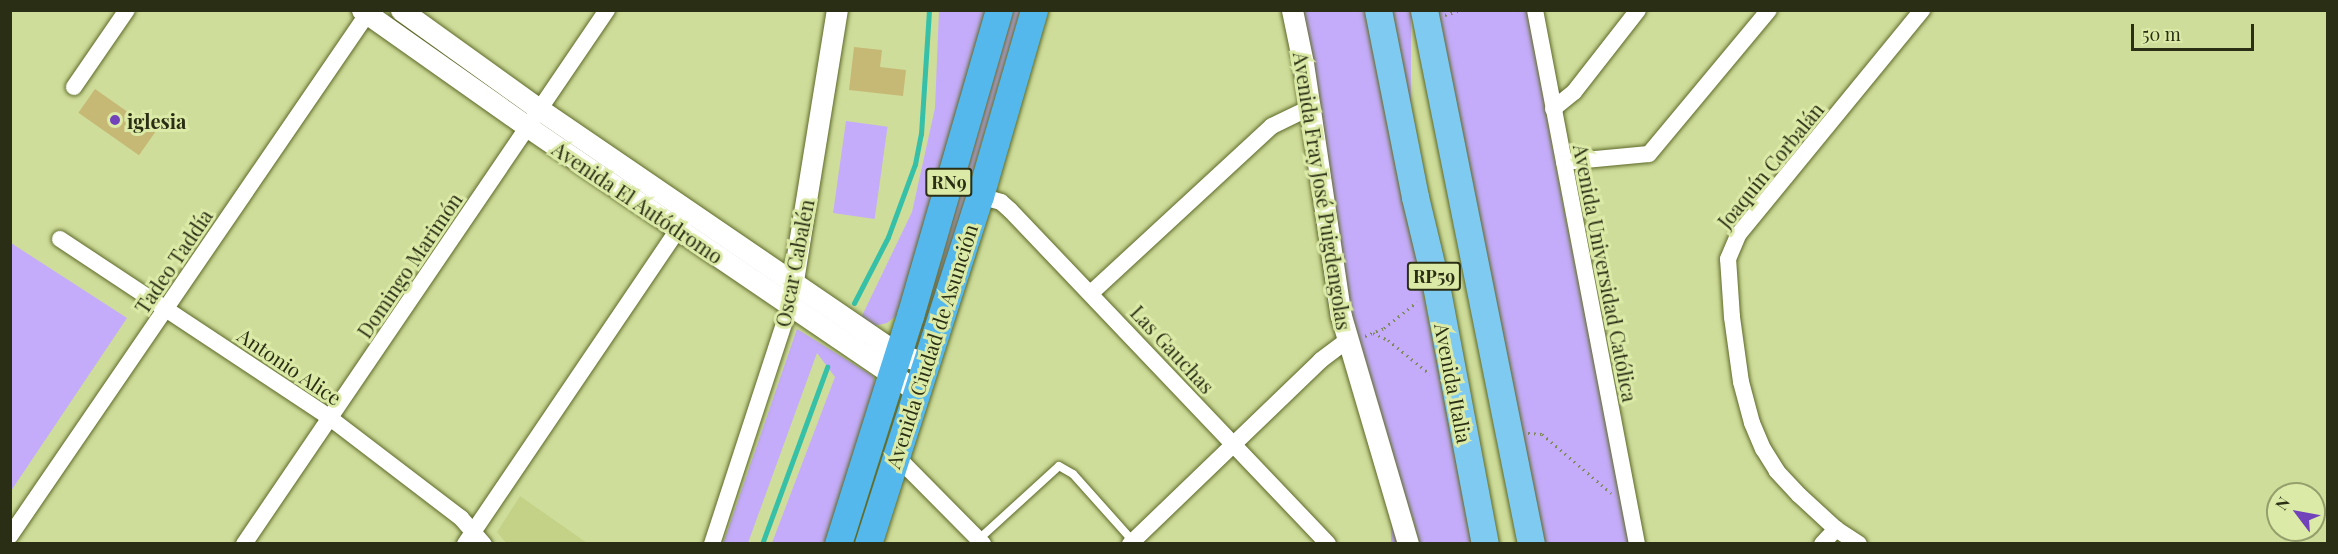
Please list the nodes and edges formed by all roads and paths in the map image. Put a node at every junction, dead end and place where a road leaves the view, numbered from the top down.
1 (127, 10) edge
2 (401, 10) edge
3 (607, 10) edge
4 (837, 10) edge
5 (999, 10) edge
6 (1034, 10) edge
7 (1292, 10) edge
8 (1378, 10) edge
9 (1424, 10) edge
10 (1535, 10) edge
11 (1638, 10) edge
12 (1770, 10) edge
13 (1922, 10) edge
14 (366, 12) edge
15 (74, 87) dead end
16 (1309, 108) junction
17 (1553, 110) junction
18 (534, 118) junction
19 (1564, 162) junction
20 (980, 196) junction
21 (684, 221) junction
22 (60, 239) dead end
23 (1435, 280) junction
24 (793, 283) junction
25 (1091, 293) junction
26 (790, 306) junction
27 (167, 308) junction
28 (1373, 333) junction
29 (1348, 340) junction
30 (925, 363) junction
31 (895, 364) junction
32 (1433, 376) dead end
33 (916, 392) junction
34 (330, 418) junction
35 (1509, 432) junction
36 (1234, 444) junction
37 (896, 456) junction
38 (1631, 512) junction
39 (1836, 529) junction
40 (10, 536) edge
41 (474, 539) edge
42 (981, 541) edge
43 (1131, 542) edge
44 (244, 543) edge
45 (712, 543) edge
46 (838, 543) edge
47 (868, 543) edge
48 (1328, 543) edge
49 (1408, 543) edge
50 (1485, 543) edge
51 (1531, 543) edge
52 (1637, 543) edge
53 (1822, 543) edge
54 (1860, 543) edge

1 - 15 street
2 - 18 street, Avenida El Autódromo
3 - 18 street, Domingo Marimón
4 - 24 street, Oscar Cabalén
5 - 31 highway, Avenida Ciudad de Asunción / RN9
6 - 20 highway, Avenida Ciudad de Asunción / RN9
7 - 16 street, Avenida Fray José Puigdengolas
8 - 23 main road, Avenida Italia / RP59
9 - 35 main road, RP59
10 - 17 street, Avenida Universidad Católica
11 - 17 street
12 - 19 street
13 - 39 street, Joaquín Corbalán
14 - 18 street, Avenida El Autódromo
14 - 27 street, Tadeo Taddía
16 - 25 street
16 - 29 street, Avenida Fray José Puigdengolas
17 - 19 street, Avenida Universidad Católica
18 - 21 street, Avenida El Autódromo
18 - 34 street, Domingo Marimón
19 - 38 street, Avenida Universidad Católica
20 - 25 street, Las Gauchas
20 - 30 highway, Avenida Ciudad de Asunción / RN9
21 - 24 street, Avenida El Autódromo
21 - 26 street, Avenida El Autódromo
21 - 41 street
22 - 27 street, Antonio Alice
23 - 28 path
23 - 50 main road, Avenida Italia / RP59
24 - 26 street, Oscar Cabalén
24 - 31 street, Avenida El Autódromo
25 - 36 street, Las Gauchas
26 - 31 street, Avenida El Autódromo
26 - 45 street, Oscar Cabalén
27 - 34 street, Antonio Alice
27 - 40 street, Tadeo Taddía
28 - 29 path
28 - 32 path
29 - 36 street
29 - 49 street, Avenida Fray José Puigdengolas
30 - 31 street, Avenida El Autódromo
30 - 33 highway, Avenida Ciudad de Asunción / RN9
31 - 33 street, Avenida El Autódromo
31 - 46 highway, Avenida Ciudad de Asunción / RN9
33 - 37 highway, Avenida Ciudad de Asunción / RN9
34 - 41 street, Antonio Alice
34 - 44 street, Domingo Marimón
35 - 38 path
35 - 51 main road, RP59
36 - 43 street
36 - 48 street, Las Gauchas
37 - 42 street
37 - 47 highway, Avenida Ciudad de Asunción / RN9
38 - 52 street, Avenida Universidad Católica
39 - 53 street
39 - 54 street, Joaquín Corbalán
42 - 43 lane

